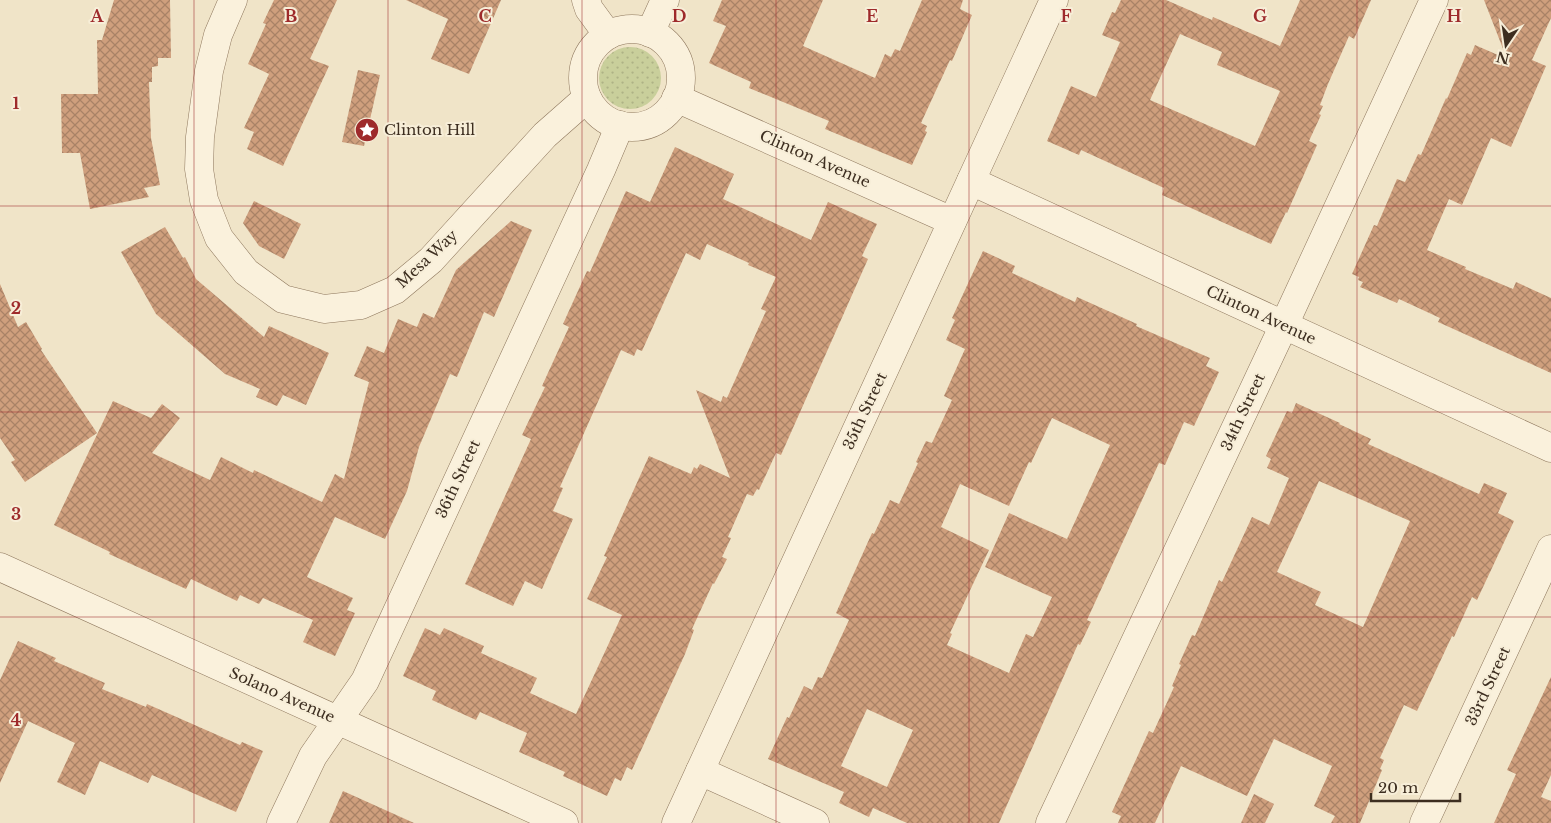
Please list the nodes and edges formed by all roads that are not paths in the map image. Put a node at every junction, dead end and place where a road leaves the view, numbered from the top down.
1 (234, 0) edge
2 (586, 0) edge
3 (665, 0) edge
4 (1054, 0) edge
5 (1434, 0) edge
6 (650, 33) junction
7 (608, 35) junction
8 (588, 98) junction
9 (676, 98) junction
10 (620, 126) junction
11 (971, 181) junction
12 (952, 221) junction
13 (1284, 325) junction
14 (1551, 448) edge
15 (1551, 549) edge
16 (0, 567) edge
17 (338, 720) junction
18 (700, 770) junction
19 (281, 823) edge
20 (564, 823) edge
21 (676, 823) edge
22 (815, 823) edge
23 (1050, 823) edge
24 (1424, 823) edge

1 - 8 street, Mesa Way
2 - 7 street
3 - 6 street
4 - 11 street, 35th Street
5 - 13 street, 34th Street
6 - 7 street
6 - 9 street
7 - 8 street
8 - 10 street
9 - 10 street
9 - 12 street, Clinton Avenue
10 - 17 street, 36th Street
11 - 12 street, 35th Street
11 - 13 street, Clinton Avenue
12 - 18 street, 35th Street
13 - 14 street, Clinton Avenue
13 - 23 street, 34th Street
15 - 24 street, 33rd Street
16 - 17 street, Solano Avenue
17 - 19 street, 36th Street
17 - 20 street, Solano Avenue
18 - 21 street, 35th Street
18 - 22 street

